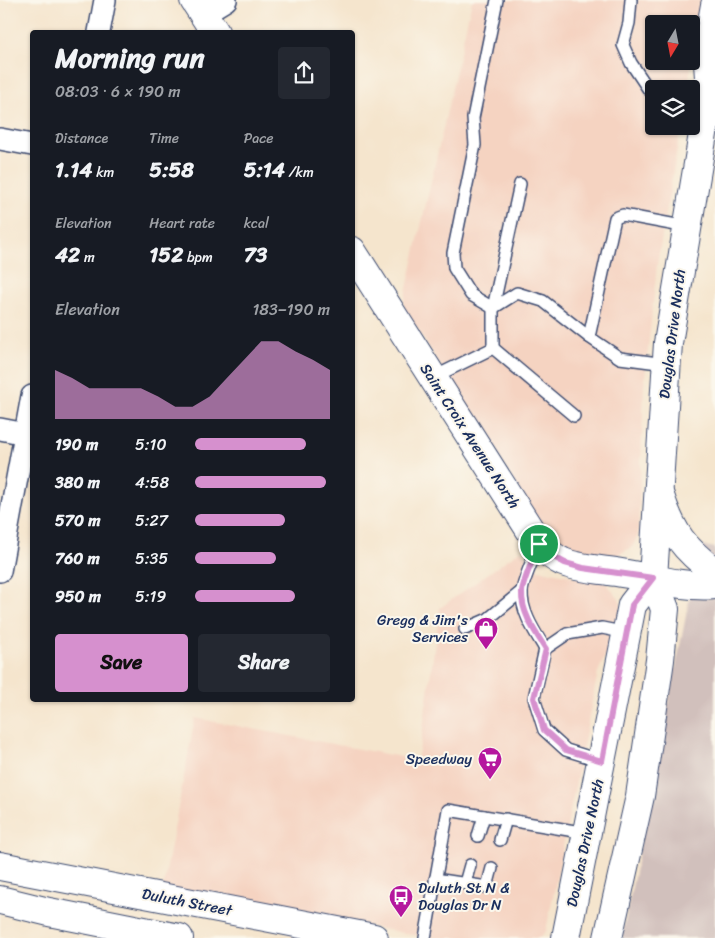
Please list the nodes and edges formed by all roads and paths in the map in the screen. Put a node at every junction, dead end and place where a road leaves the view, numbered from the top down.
1 (105, 0) edge
2 (497, 0) edge
3 (631, 0) edge
4 (715, 4) edge
5 (99, 30) edge
6 (645, 83) edge
7 (707, 91) edge
8 (0, 139) edge
9 (30, 145) edge
10 (520, 184) dead end
11 (687, 227) junction
12 (355, 256) edge
13 (493, 308) junction
14 (589, 338) junction
15 (493, 348) junction
16 (666, 364) junction
17 (432, 378) junction
18 (30, 409) edge
19 (574, 416) dead end
20 (0, 429) edge
21 (26, 434) junction
22 (658, 491) junction
23 (539, 544) junction
24 (0, 571) edge
25 (715, 572) edge
26 (653, 578) junction
27 (715, 585) edge
28 (522, 591) junction
29 (465, 629) dead end
30 (627, 632) junction
31 (546, 649) junction
32 (602, 761) junction
33 (484, 816) junction
34 (506, 819) junction
35 (587, 833) junction
36 (478, 836) dead end
37 (500, 840) dead end
38 (470, 865) dead end
39 (0, 866) edge
40 (492, 868) dead end
41 (435, 878) junction
42 (465, 884) junction
43 (0, 900) edge
44 (179, 938) edge
45 (374, 938) edge
46 (425, 938) edge
47 (566, 938) edge
48 (608, 938) edge

1 - 5 street
2 - 13 lane
3 - 6 lane
4 - 7 street, Douglas Drive North
7 - 11 street, Douglas Drive North
8 - 9 street
10 - 13 lane
11 - 14 lane
11 - 16 street, Douglas Drive North
12 - 17 street, Saint Croix Avenue North
13 - 14 lane
13 - 15 lane
14 - 16 lane
15 - 17 lane
15 - 19 lane
16 - 22 street, Douglas Drive North
17 - 23 street, Saint Croix Avenue North
18 - 21 street
20 - 21 street
21 - 24 street
22 - 25 street
22 - 26 street, Douglas Drive North
23 - 26 street, Saint Croix Avenue North
23 - 28 lane
26 - 27 street, Saint Croix Avenue North
26 - 30 street, Douglas Drive North
26 - 48 street, Douglas Drive North
28 - 29 lane
28 - 31 lane
30 - 31 lane
30 - 32 street, Douglas Drive North
31 - 32 lane
32 - 35 street, Douglas Drive North
33 - 34 lane
33 - 36 lane
33 - 41 lane
34 - 35 lane
34 - 37 lane
35 - 47 street, Douglas Drive North
38 - 42 lane
39 - 45 street, Duluth Street
40 - 42 lane
41 - 42 lane
41 - 46 lane
43 - 44 street

